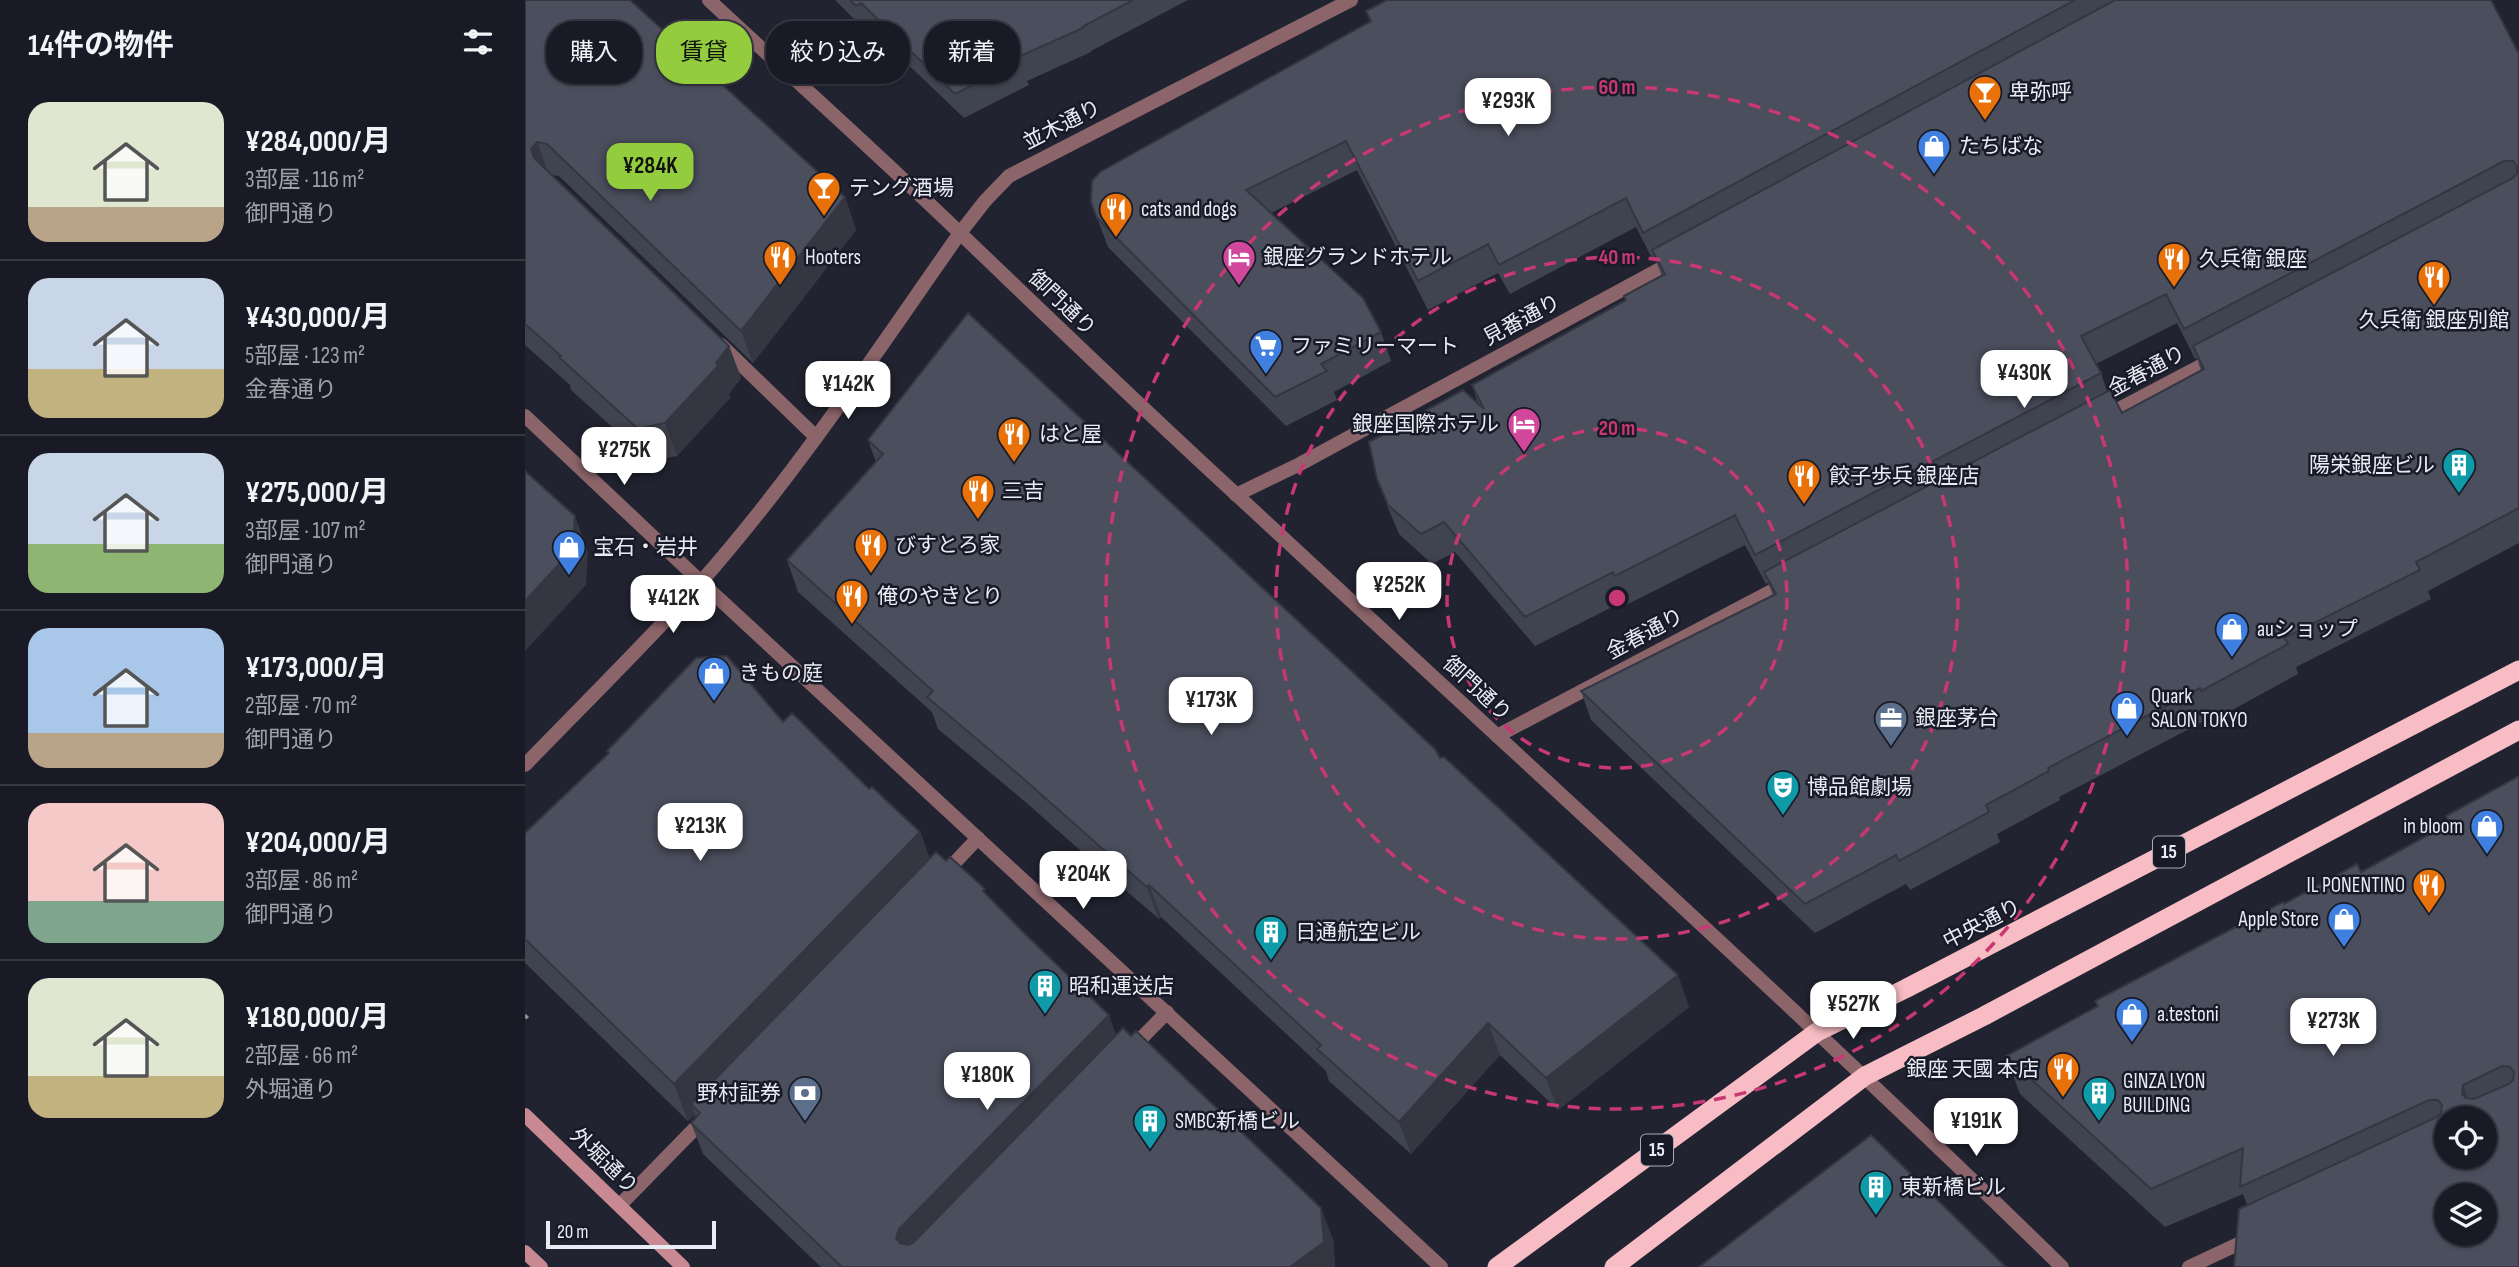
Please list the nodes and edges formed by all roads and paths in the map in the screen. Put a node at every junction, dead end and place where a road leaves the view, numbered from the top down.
1 (709, 0) edge
2 (1350, 0) edge
3 (960, 233) junction
4 (1693, 252) edge
5 (713, 337) edge
6 (2225, 353) edge
7 (525, 416) edge
8 (2090, 424) edge
9 (816, 437) junction
10 (1236, 495) junction
11 (1796, 578) edge
12 (701, 582) junction
13 (2519, 670) edge
14 (2519, 730) edge
15 (1497, 736) junction
16 (525, 765) edge
17 (978, 838) junction
18 (932, 887) edge
19 (531, 1012) dead end
20 (1167, 1012) junction
21 (525, 1018) edge
22 (1817, 1032) junction
23 (1122, 1058) edge
24 (1865, 1076) junction
25 (721, 1101) edge
26 (525, 1115) edge
27 (620, 1205) junction
28 (2262, 1233) edge
29 (525, 1252) edge
30 (541, 1267) edge
31 (684, 1267) edge
32 (1441, 1267) edge
33 (1497, 1267) edge
34 (1613, 1267) edge
35 (2061, 1267) edge
36 (2189, 1267) edge

1 - 3 street, 御門通り
2 - 3 street, 並木通り
3 - 9 street, 並木通り
3 - 10 street, 御門通り
4 - 10 street, 見番通り
5 - 9 street
6 - 8 street, 金春通り
7 - 12 street
9 - 12 street, 並木通り
10 - 15 street, 御門通り
11 - 15 street, 金春通り
12 - 16 street, 並木通り
12 - 17 street
13 - 22 highway, 中央通り / 15
14 - 24 highway
15 - 22 street, 御門通り
17 - 18 street
17 - 20 street
19 - 21 path
20 - 23 street
20 - 32 street
22 - 24 street, 御門通り
22 - 33 highway, 中央通り / 15
24 - 34 highway
24 - 35 street, 御門通り
25 - 27 street
26 - 27 main road, 外堀通り
27 - 31 main road, 外堀通り
28 - 36 street
29 - 30 main road

